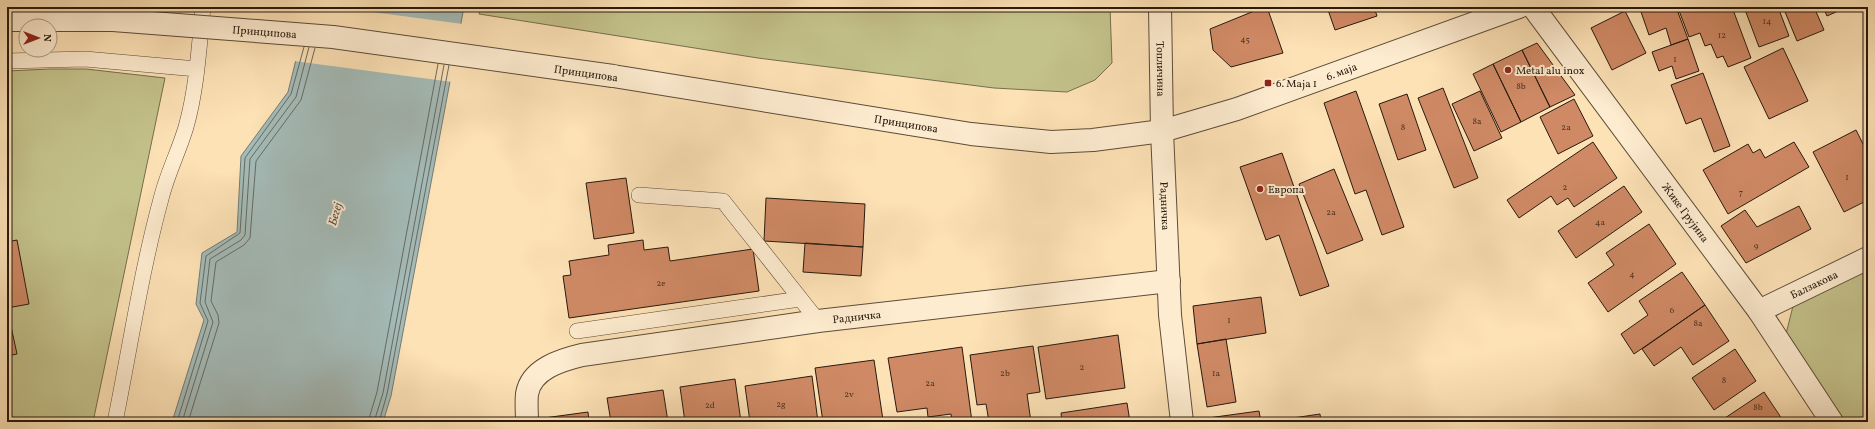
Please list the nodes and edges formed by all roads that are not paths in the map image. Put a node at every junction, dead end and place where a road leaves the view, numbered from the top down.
1 (203, 7) edge
2 (1160, 7) edge
3 (1519, 7) edge
4 (1533, 7) edge
5 (7, 20) edge
6 (7, 61) edge
7 (197, 69) junction
8 (1162, 131) junction
9 (639, 195) dead end
10 (1868, 258) edge
11 (1169, 280) junction
12 (800, 299) junction
13 (1759, 311) junction
14 (818, 321) junction
15 (577, 331) dead end
16 (115, 422) edge
17 (527, 422) edge
18 (1182, 422) edge
19 (1832, 422) edge

1 - 7 lane
2 - 8 street, Топличина
3 - 8 street, 6. маја
4 - 13 street, Жике Грујина
5 - 8 street, Принципова, bridge
6 - 7 lane
7 - 16 lane
8 - 11 street, Радничка
9 - 12 lane
10 - 13 street, Балзакова
11 - 14 street, Радничка
11 - 18 street, Радничка
12 - 14 lane
12 - 15 lane
13 - 19 street, Жике Грујина
14 - 17 street, Радничка

